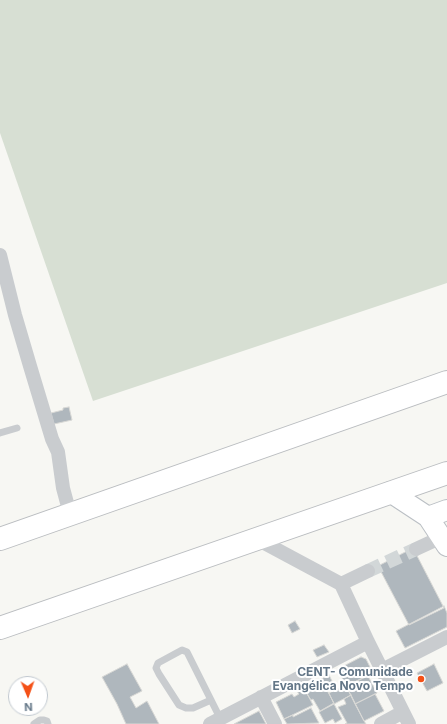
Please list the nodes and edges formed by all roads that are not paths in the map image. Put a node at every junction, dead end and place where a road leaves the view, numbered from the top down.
1 (0, 255) edge
2 (447, 382) edge
3 (17, 428) dead end
4 (0, 433) edge
5 (447, 473) edge
6 (390, 492) junction
7 (447, 510) edge
8 (70, 514) junction
9 (428, 517) junction
10 (0, 539) edge
11 (257, 539) junction
12 (445, 542) edge
13 (416, 549) tunnel mouth
14 (368, 571) tunnel mouth
15 (341, 584) junction
16 (0, 628) edge
17 (447, 637) edge
18 (368, 642) junction
19 (382, 670) junction
20 (261, 697) junction
21 (211, 700) junction
22 (406, 718) edge
23 (215, 721) edge
24 (34, 724) edge
25 (48, 724) edge
26 (275, 724) edge
27 (381, 724) edge

1 - 8 street
2 - 8 highway
3 - 4 lane
5 - 6 highway
6 - 9 main road
6 - 11 highway
7 - 9 main road
8 - 10 highway
9 - 12 main road
11 - 15 street
11 - 16 highway
12 - 13 street
14 - 15 street
15 - 18 street
17 - 19 street
18 - 19 street
18 - 20 street
19 - 22 street
20 - 23 street
20 - 26 street
21 - 21 lane
21 - 23 lane
22 - 27 street
24 - 25 lane

